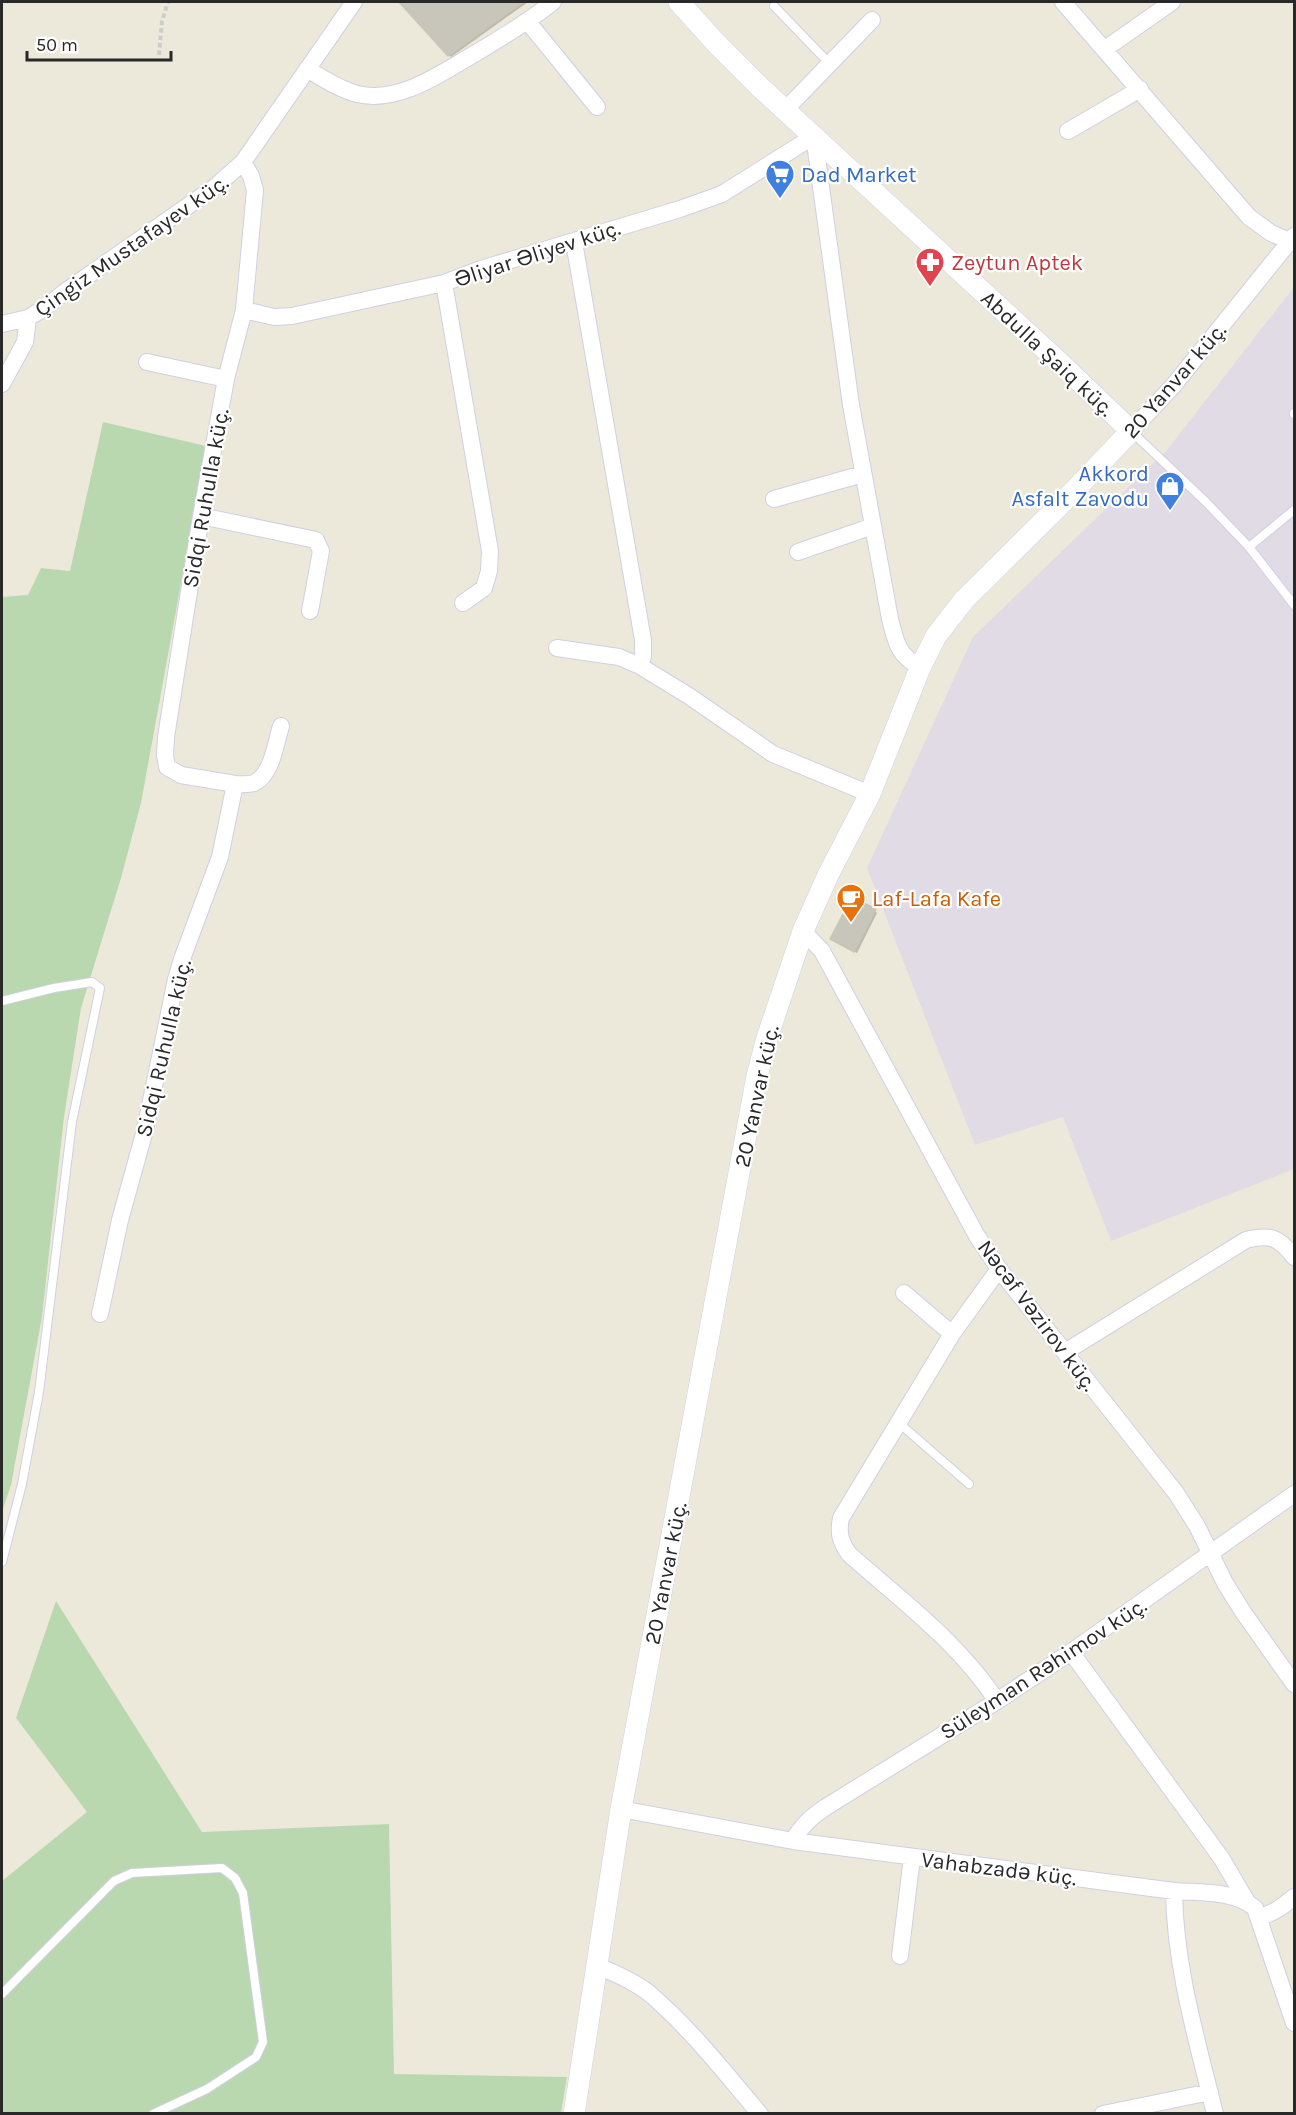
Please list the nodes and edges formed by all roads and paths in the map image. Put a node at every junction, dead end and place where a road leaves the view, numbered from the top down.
1 (168, 2) edge
2 (354, 2) edge
3 (553, 2) edge
4 (679, 2) edge
5 (1063, 2) edge
6 (1172, 2) edge
7 (774, 6) dead end
8 (872, 20) dead end
9 (528, 22) junction
10 (1105, 49) junction
11 (159, 55) dead end
12 (830, 64) junction
13 (307, 69) junction
14 (1140, 89) junction
15 (597, 107) dead end
16 (785, 110) junction
17 (1068, 131) dead end
18 (814, 136) junction
19 (243, 162) junction
20 (1293, 240) edge
21 (574, 242) junction
22 (444, 283) junction
23 (244, 310) junction
24 (28, 318) junction
25 (2, 324) edge
26 (147, 362) dead end
27 (226, 380) junction
28 (2, 384) edge
29 (1131, 431) junction
30 (863, 474) junction
31 (774, 499) dead end
32 (1294, 510) edge
33 (201, 516) junction
34 (873, 526) junction
35 (1249, 547) junction
36 (798, 552) dead end
37 (463, 603) dead end
38 (1294, 605) edge
39 (310, 611) dead end
40 (557, 648) dead end
41 (640, 666) junction
42 (920, 668) junction
43 (281, 726) dead end
44 (235, 784) junction
45 (870, 794) junction
46 (803, 931) junction
47 (2, 1001) edge
48 (1292, 1250) edge
49 (999, 1269) junction
50 (904, 1293) dead end
51 (100, 1314) dead end
52 (952, 1334) junction
53 (1065, 1352) junction
54 (899, 1423) junction
55 (969, 1484) dead end
56 (1294, 1494) edge
57 (1210, 1555) junction
58 (2, 1562) edge
59 (1071, 1652) junction
60 (1294, 1684) edge
61 (997, 1701) junction
62 (621, 1809) junction
63 (793, 1841) junction
64 (912, 1857) junction
65 (1174, 1891) junction
66 (1294, 1897) edge
67 (1247, 1902) junction
68 (1258, 1917) junction
69 (900, 1956) dead end
70 (597, 1966) junction
71 (2, 1994) edge
72 (1294, 2023) edge
73 (1210, 2091) junction
74 (153, 2114) edge
75 (574, 2114) edge
76 (760, 2114) edge
77 (1103, 2114) edge
78 (1215, 2114) edge

1 - 11 path
2 - 13 street, Çingiz Mustafayev küç.
3 - 9 street
4 - 16 street, Abdulla Şaiq küç.
5 - 10 street
6 - 10 street
7 - 12 lane
8 - 12 street
9 - 13 street
9 - 15 street
10 - 14 street
12 - 16 street
13 - 19 street, Çingiz Mustafayev küç.
14 - 17 street
14 - 20 street
16 - 18 street, Abdulla Şaiq küç.
18 - 21 street, Əliyar Əliyev küç.
18 - 29 street, Abdulla Şaiq küç.
18 - 30 street
19 - 23 street, Sidqi Ruhulla küç.
19 - 24 street, Çingiz Mustafayev küç.
20 - 29 street, 20 Yanvar küç.
21 - 22 street, Əliyar Əliyev küç.
21 - 41 street
22 - 23 street, Əliyar Əliyev küç.
22 - 37 street
23 - 27 street, Sidqi Ruhulla küç.
24 - 25 street, Çingiz Mustafayev küç.
24 - 28 street
26 - 27 street
27 - 33 street, Sidqi Ruhulla küç.
29 - 35 lane
29 - 42 street, 20 Yanvar küç.
30 - 31 street
30 - 34 street
32 - 35 lane
33 - 39 street
33 - 44 street, Sidqi Ruhulla küç.
34 - 36 street
34 - 42 street
35 - 38 lane
40 - 41 street
41 - 45 street
42 - 45 street, 20 Yanvar küç.
43 - 44 street, Sidqi Ruhulla küç.
44 - 51 street, Sidqi Ruhulla küç.
45 - 46 street, 20 Yanvar küç.
46 - 49 street, Nəcəf Vəzirov küç.
46 - 62 street, 20 Yanvar küç.
47 - 58 lane
48 - 53 street
49 - 52 street
49 - 53 street, Nəcəf Vəzirov küç.
50 - 52 street
52 - 54 street
53 - 57 street, Nəcəf Vəzirov küç.
54 - 55 lane
54 - 61 street
56 - 57 street, Süleyman Rəhimov küç.
57 - 59 street, Süleyman Rəhimov küç.
57 - 60 street, Nəcəf Vəzirov küç.
59 - 61 street, Süleyman Rəhimov küç.
59 - 67 street
61 - 63 street, Süleyman Rəhimov küç.
62 - 63 street, Vahabzadə küç.
62 - 70 street, 20 Yanvar küç.
63 - 64 street, Vahabzadə küç.
64 - 65 street, Vahabzadə küç.
64 - 69 street
65 - 67 street, Vahabzadə küç.
65 - 73 street
66 - 68 street
67 - 68 street
68 - 72 street
70 - 75 street, 20 Yanvar küç.
70 - 76 street
71 - 74 lane
73 - 77 street
73 - 78 street

